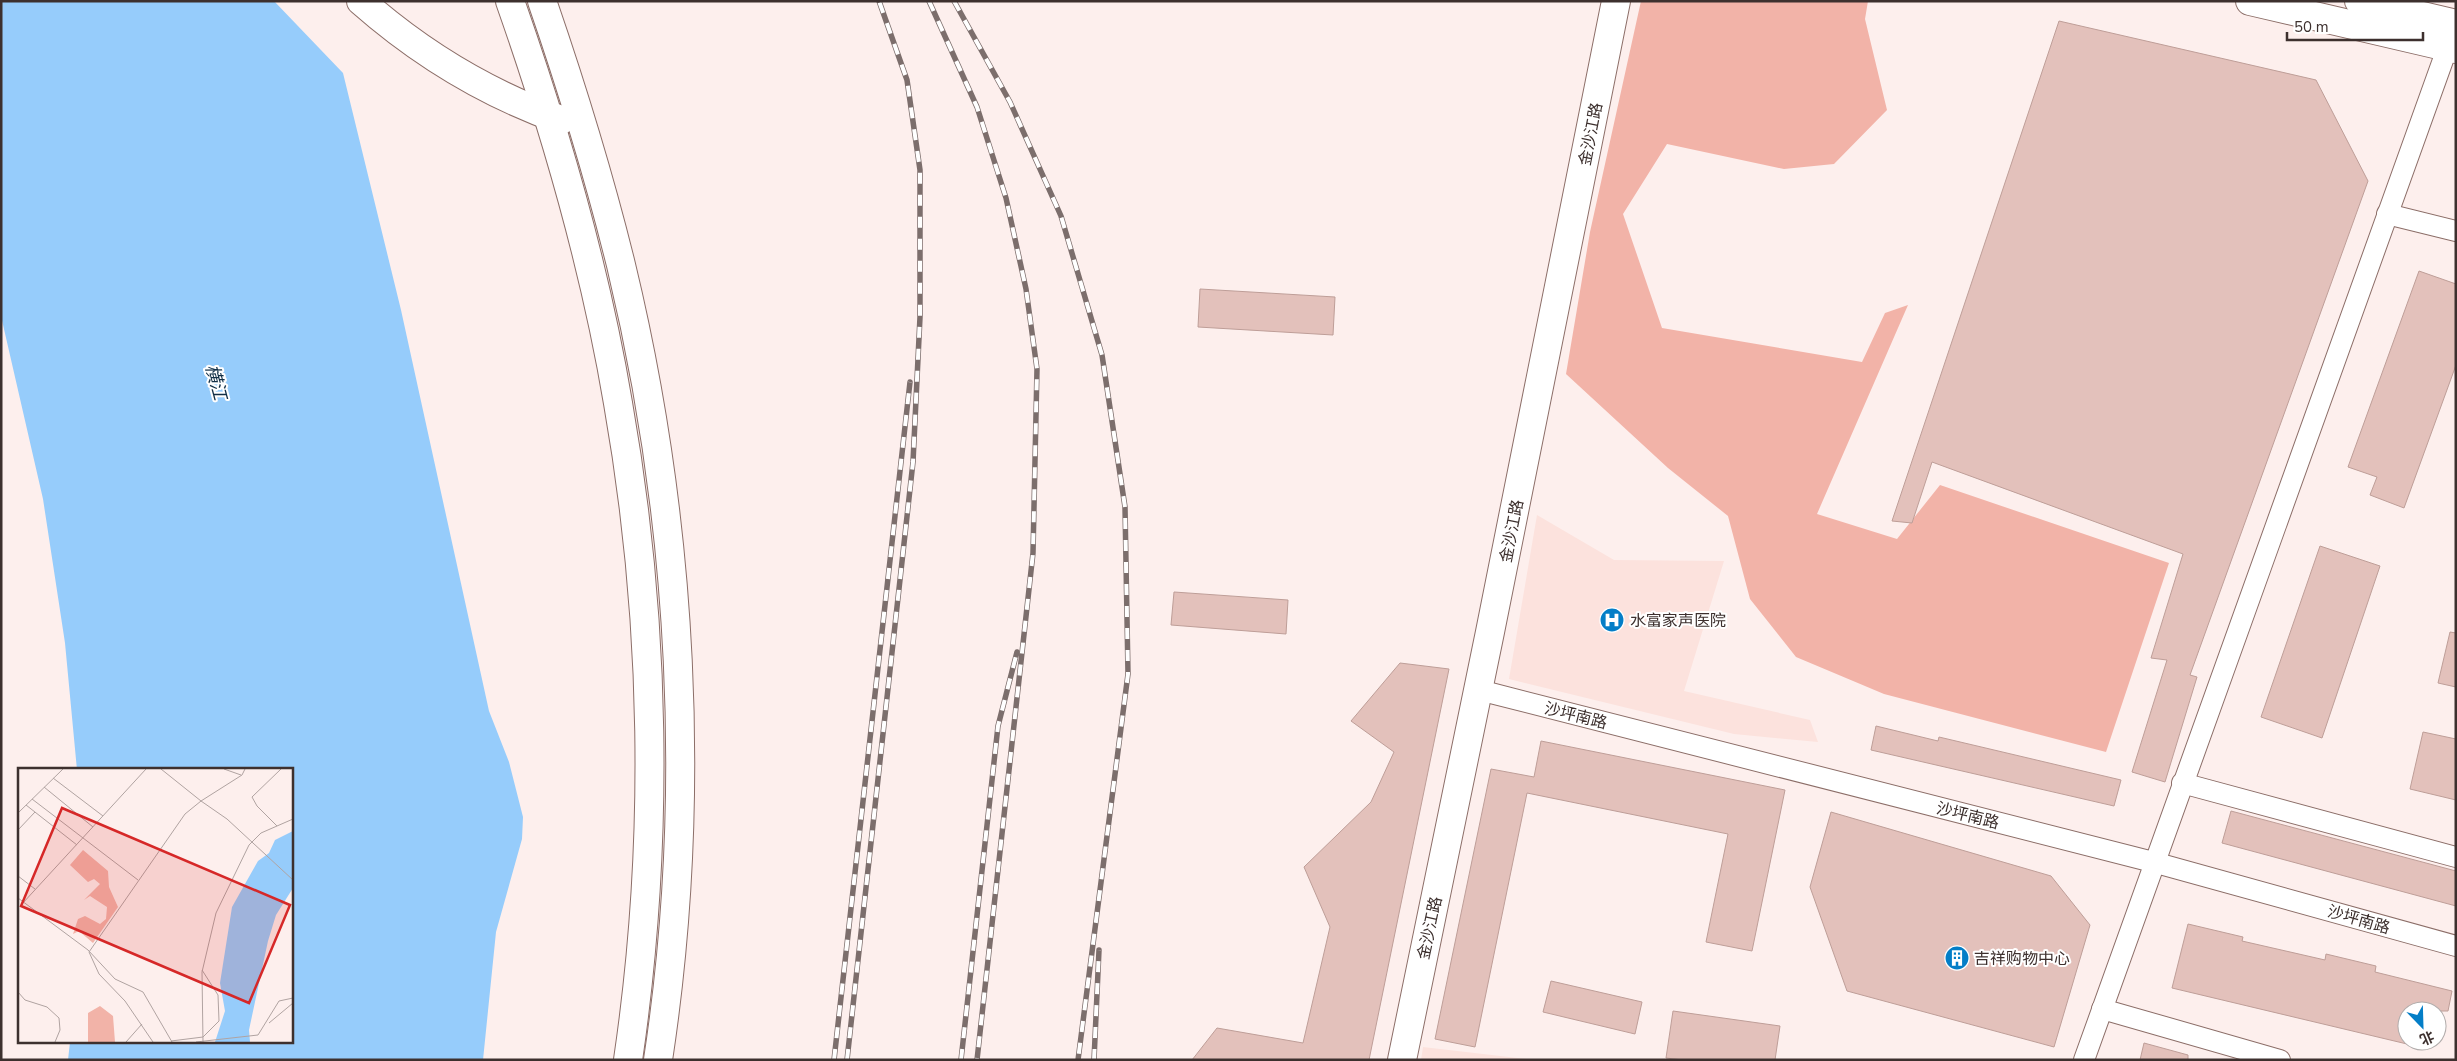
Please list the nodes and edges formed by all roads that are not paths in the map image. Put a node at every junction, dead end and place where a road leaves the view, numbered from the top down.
1 (361, 1) edge
2 (510, 1) edge
3 (542, 1) edge
4 (1616, 1) edge
5 (2250, 1) edge
6 (2359, 1) edge
7 (2454, 37) edge
8 (539, 112) junction
9 (584, 129) junction
10 (2388, 214) junction
11 (2456, 231) edge
12 (1479, 690) junction
13 (2182, 783) junction
14 (2456, 857) edge
15 (2153, 862) junction
16 (2456, 946) edge
17 (2102, 1009) junction
18 (628, 1060) edge
19 (658, 1060) edge
20 (1402, 1060) edge
21 (2084, 1060) edge
22 (2280, 1060) edge

1 - 8 main road
2 - 8 main road
3 - 9 main road
4 - 12 main road, 金沙江路
5 - 7 main road
6 - 7 main road
7 - 10 street
8 - 9 main road
8 - 18 main road
9 - 19 main road
10 - 11 street
10 - 13 street
12 - 15 street, 沙坪南路
12 - 20 main road, 金沙江路
13 - 14 street
13 - 15 street
15 - 16 street, 沙坪南路
15 - 17 street
17 - 21 street
17 - 22 street

